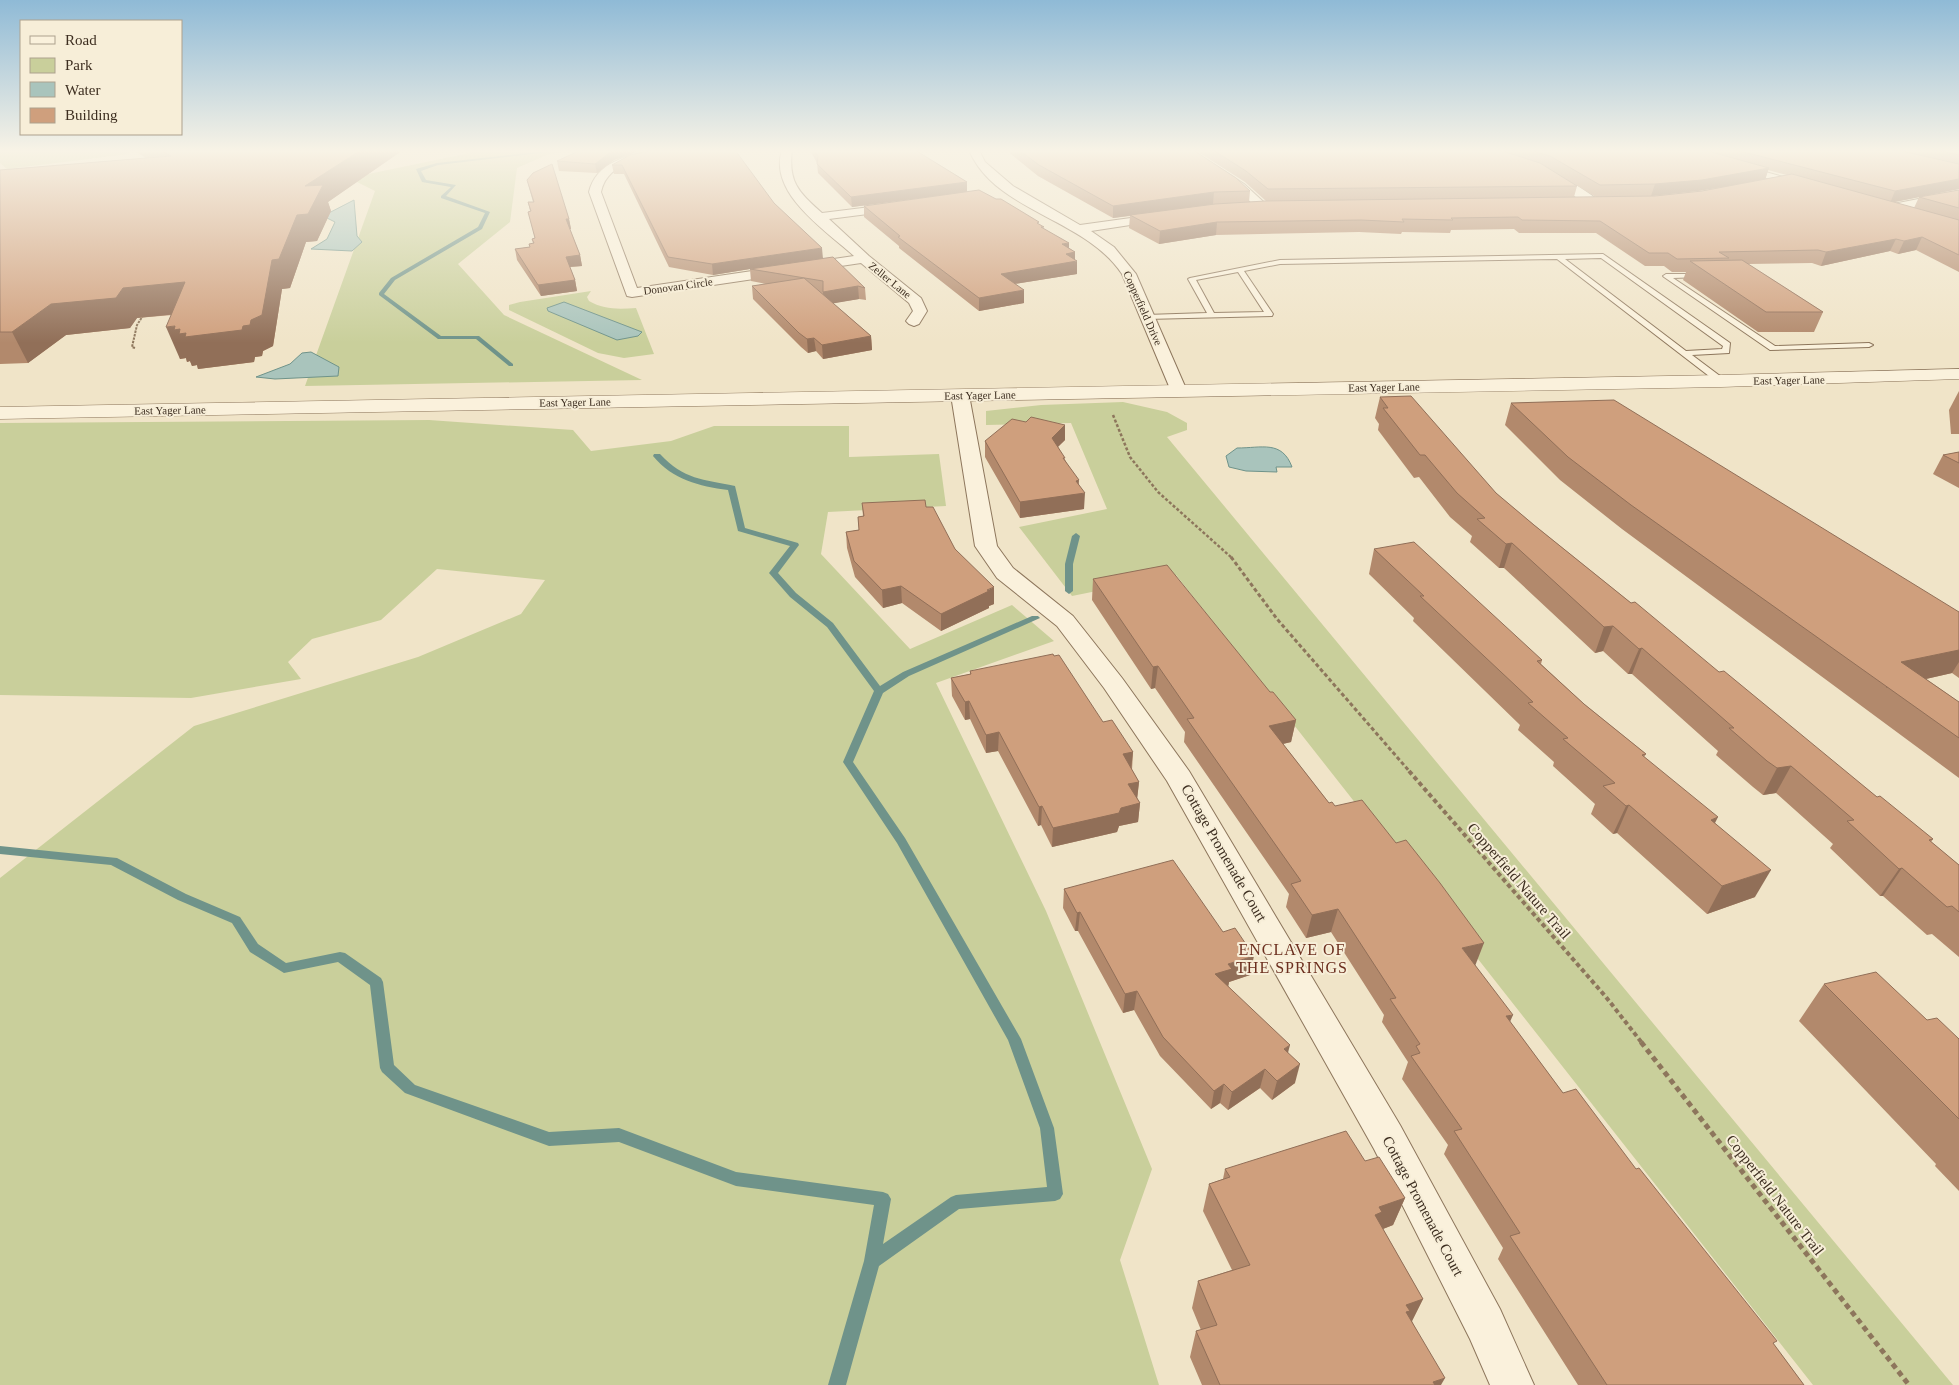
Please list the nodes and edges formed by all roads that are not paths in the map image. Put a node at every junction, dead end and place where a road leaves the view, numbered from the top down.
1 (603, 215) edge
2 (817, 215) edge
3 (837, 215) edge
4 (1053, 215) edge
5 (1174, 215) edge
6 (1910, 215) edge
7 (1915, 216) edge
8 (820, 217) junction
9 (1078, 229) junction
10 (1559, 257) junction
11 (864, 259) junction
12 (1240, 270) junction
13 (1714, 275) edge
14 (1212, 316) junction
15 (1146, 317) junction
16 (914, 321) dead end
17 (1869, 345) dead end
18 (1684, 353) junction
19 (1959, 374) edge
20 (1721, 381) junction
21 (1179, 391) junction
22 (960, 396) junction
23 (0, 413) edge
24 (1512, 1385) edge

1 - 11 street, Donovan Circle
2 - 8 street, Zeller Lane
3 - 8 street
4 - 9 street, Copperfield Drive
5 - 9 street
6 - 7 street
8 - 11 street, Zeller Lane
9 - 15 street, Copperfield Drive
10 - 12 lane
10 - 18 lane
10 - 18 lane
11 - 16 street, Zeller Lane
12 - 14 lane
12 - 14 lane
13 - 17 lane
14 - 15 lane
15 - 21 street, Copperfield Drive
18 - 20 lane
19 - 20 street, East Yager Lane
20 - 21 street, East Yager Lane
21 - 22 street, East Yager Lane
22 - 23 street, East Yager Lane
22 - 24 street, Cottage Promenade Court

